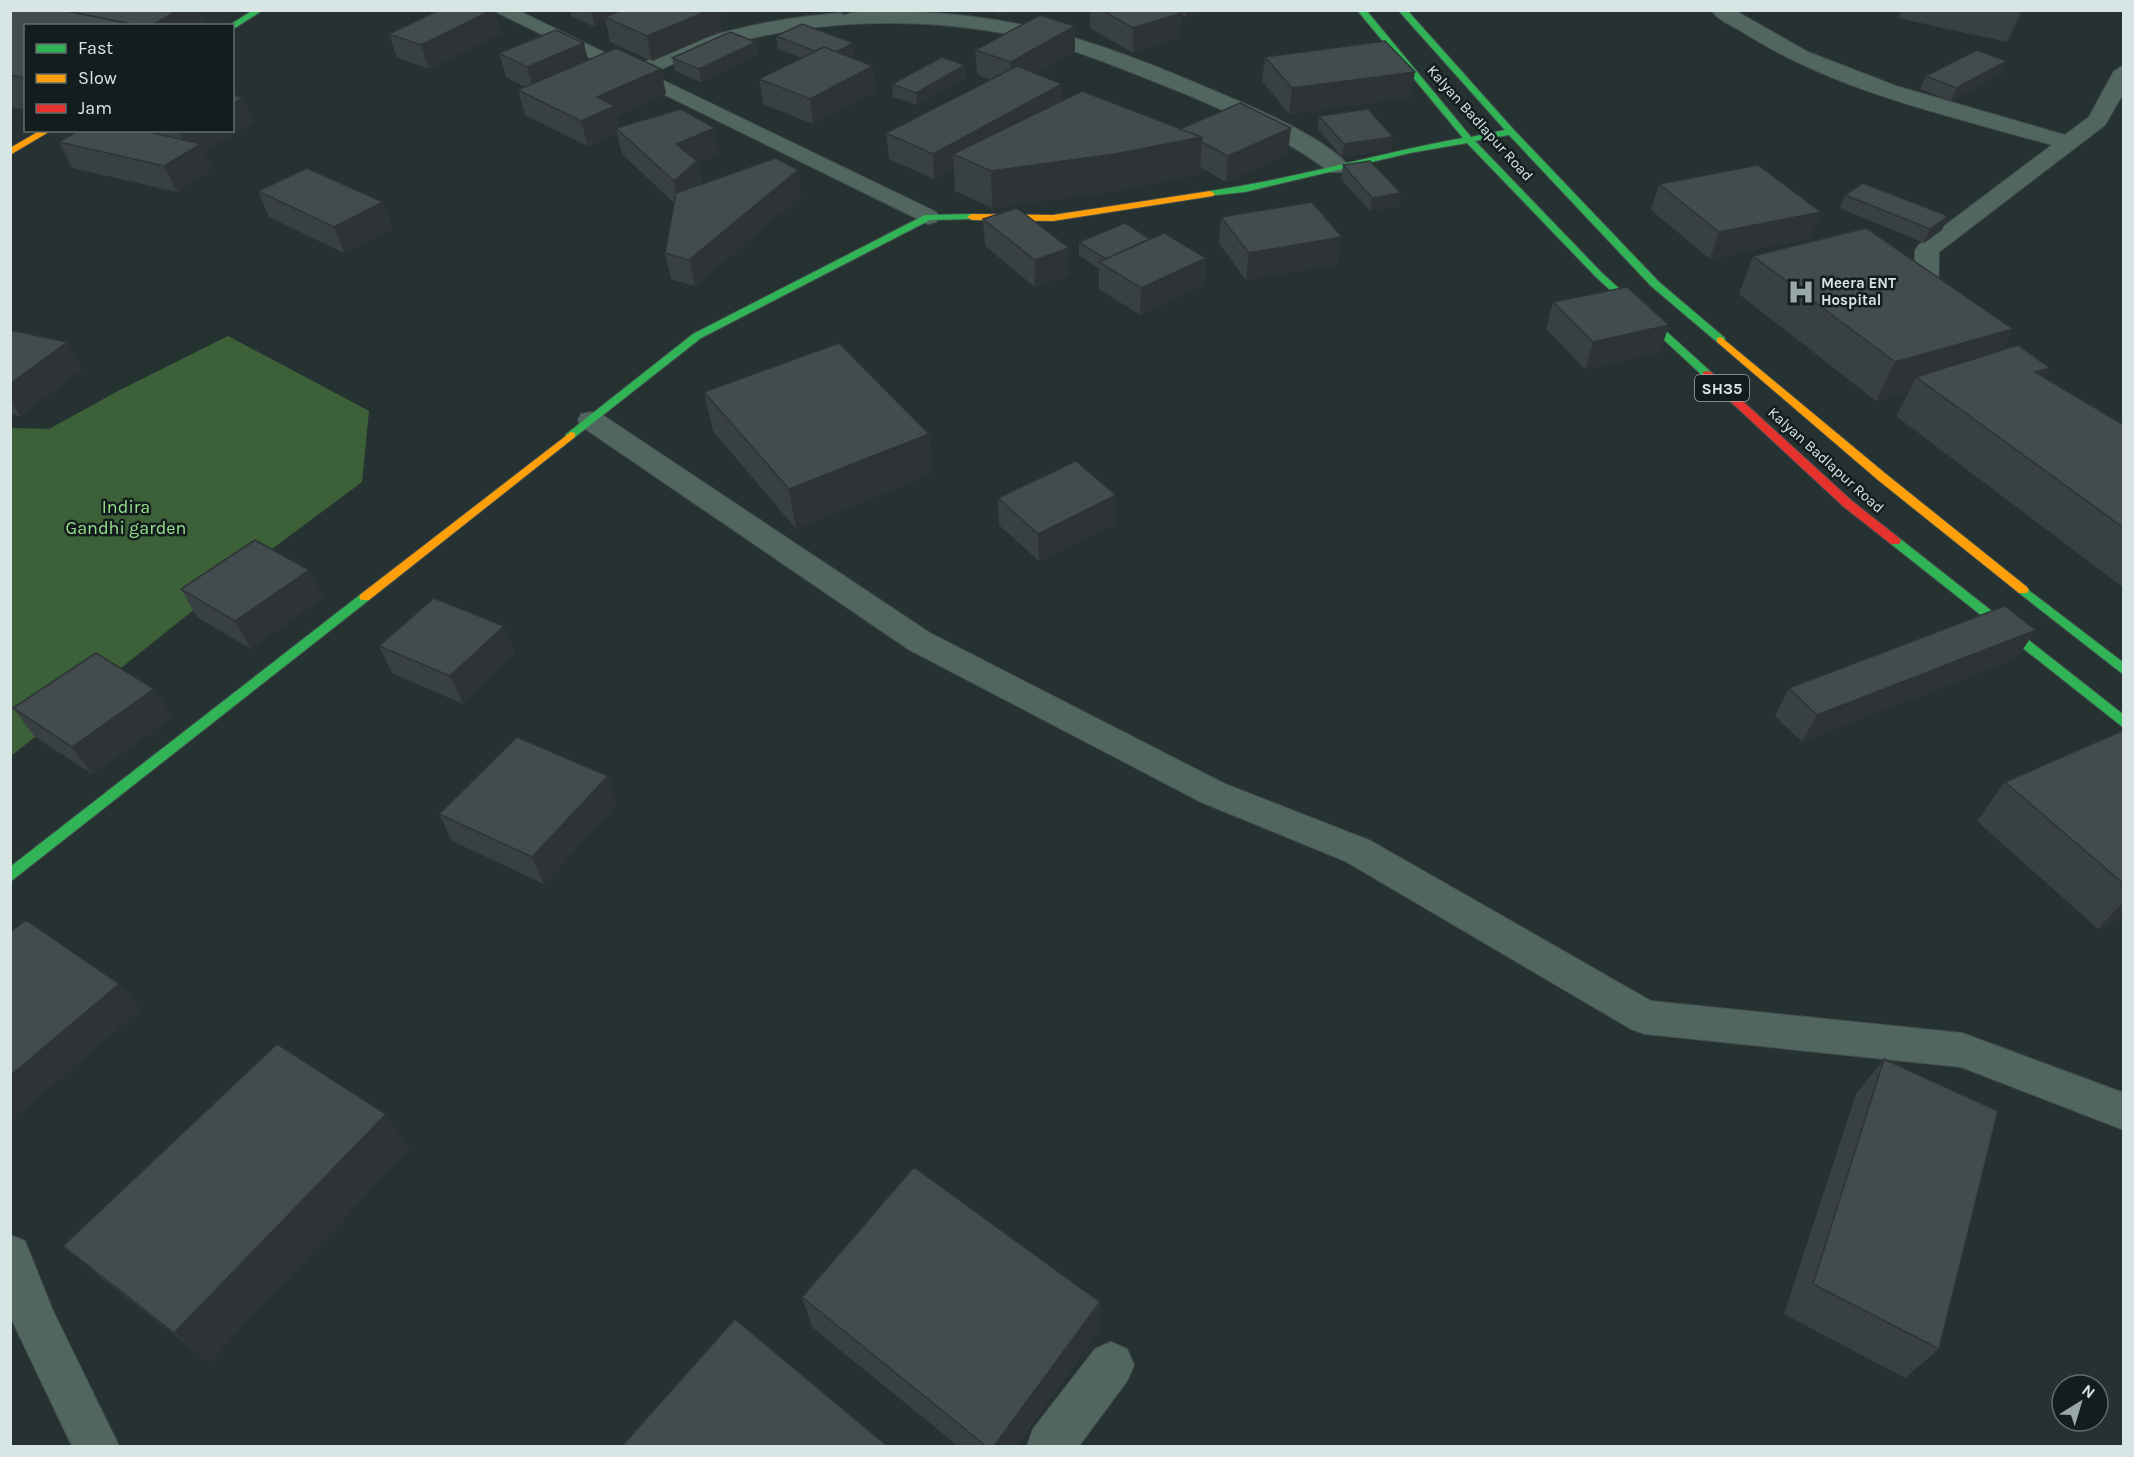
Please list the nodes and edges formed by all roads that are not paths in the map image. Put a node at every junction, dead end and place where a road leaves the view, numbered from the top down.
1 (259, 10) edge
2 (501, 10) edge
3 (1361, 10) edge
4 (1402, 10) edge
5 (1720, 10) edge
6 (234, 25) edge
7 (2124, 71) edge
8 (633, 74) junction
9 (45, 132) edge
10 (1511, 132) junction
11 (1469, 140) junction
12 (2069, 143) junction
13 (10, 152) edge
14 (1338, 167) junction
15 (928, 217) junction
16 (1952, 327) edge
17 (591, 420) junction
18 (2124, 670) edge
19 (2124, 723) edge
20 (10, 876) edge
21 (2124, 1112) edge
22 (10, 1256) edge
23 (1111, 1365) dead end
24 (96, 1446) edge
25 (1050, 1446) edge

1 - 6 main road
2 - 8 street
3 - 11 main road, Kalyan Badlapur Road / SH35
4 - 10 main road, Kalyan Badlapur Road / SH35
5 - 12 street
7 - 12 street
8 - 14 street
8 - 15 street
9 - 13 main road
10 - 11 main road
10 - 18 main road, Kalyan Badlapur Road / SH35
11 - 14 main road
11 - 19 main road, Kalyan Badlapur Road / SH35
12 - 16 street
14 - 15 main road
15 - 17 main road
17 - 20 main road
17 - 21 street
22 - 24 street
23 - 25 street

